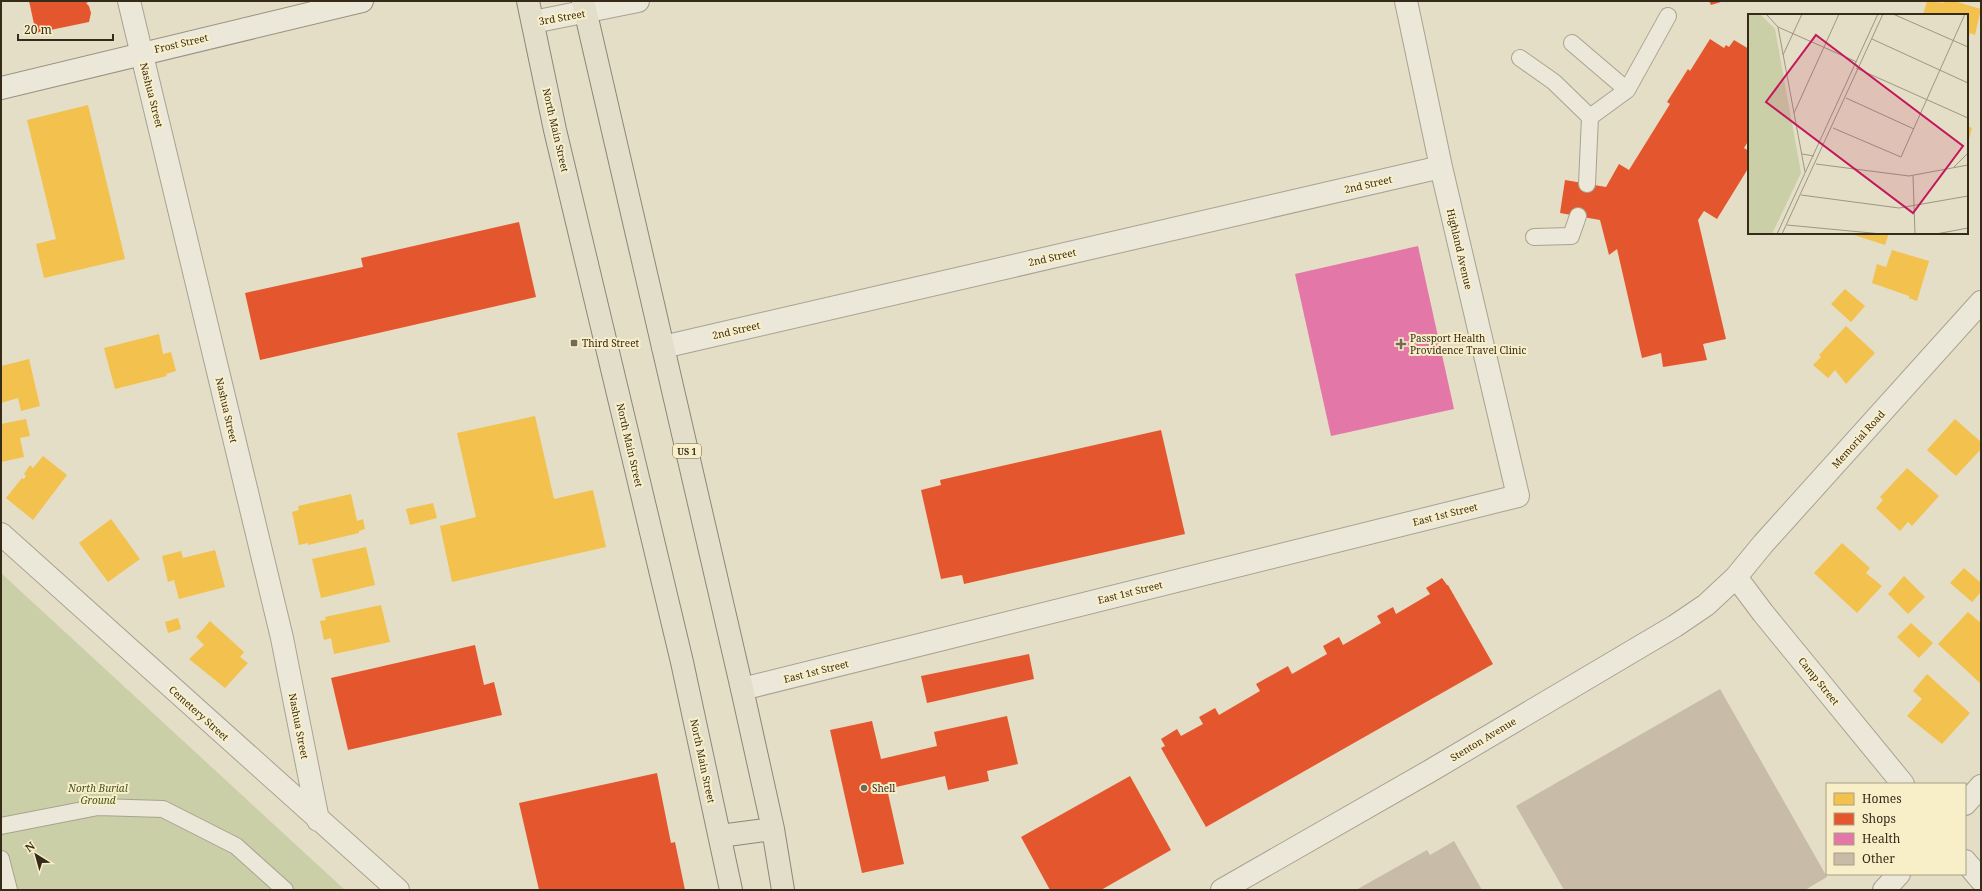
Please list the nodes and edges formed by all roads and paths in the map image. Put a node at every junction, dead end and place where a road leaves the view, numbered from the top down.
1 (129, 1) edge
2 (362, 1) edge
3 (528, 1) edge
4 (638, 1) edge
5 (1406, 1) edge
6 (585, 7) edge
7 (1668, 16) dead end
8 (533, 22) junction
9 (1572, 43) dead end
10 (141, 53) junction
11 (1520, 58) dead end
12 (1, 88) edge
13 (1627, 90) junction
14 (1590, 117) junction
15 (1441, 167) junction
16 (1587, 184) dead end
17 (1578, 216) dead end
18 (1534, 237) dead end
19 (1981, 302) edge
20 (663, 347) junction
21 (1518, 496) joint
22 (1, 534) edge
23 (1736, 577) junction
24 (742, 689) junction
25 (1902, 783) edge
26 (1981, 786) edge
27 (1966, 803) edge
28 (318, 820) junction
29 (1, 826) edge
30 (773, 829) junction
31 (720, 836) junction
32 (1, 859) edge
33 (1966, 861) edge
34 (1898, 875) edge
35 (1981, 880) edge
36 (9, 890) edge
37 (285, 890) edge
38 (398, 890) edge
39 (732, 890) edge
40 (783, 890) edge
41 (1222, 890) edge
42 (1884, 890) edge

1 - 10 street, Nashua Street
2 - 10 street, Frost Street
3 - 8 main road, North Main Street
4 - 6 street, 3rd Street
5 - 15 street, Highland Avenue
6 - 8 street, 3rd Street
6 - 20 main road, US 1
7 - 13 lane
8 - 31 main road, North Main Street
9 - 13 lane
10 - 12 street, Frost Street
10 - 28 street, Nashua Street
11 - 14 lane
13 - 14 lane
14 - 16 lane
15 - 20 street, 2nd Street
15 - 21 street, Highland Avenue
17 - 18 lane
19 - 23 street, Memorial Road
20 - 24 main road, US 1
21 - 24 street, East 1st Street
22 - 28 street, Cemetery Street
23 - 25 street, Camp Street
23 - 41 street, Stenton Avenue
24 - 30 main road, US 1
26 - 27 street
28 - 38 street, Cemetery Street
29 - 37 lane
30 - 31 main road
30 - 40 main road, US 1
31 - 39 main road, North Main Street
32 - 36 lane
33 - 35 street
34 - 42 street

